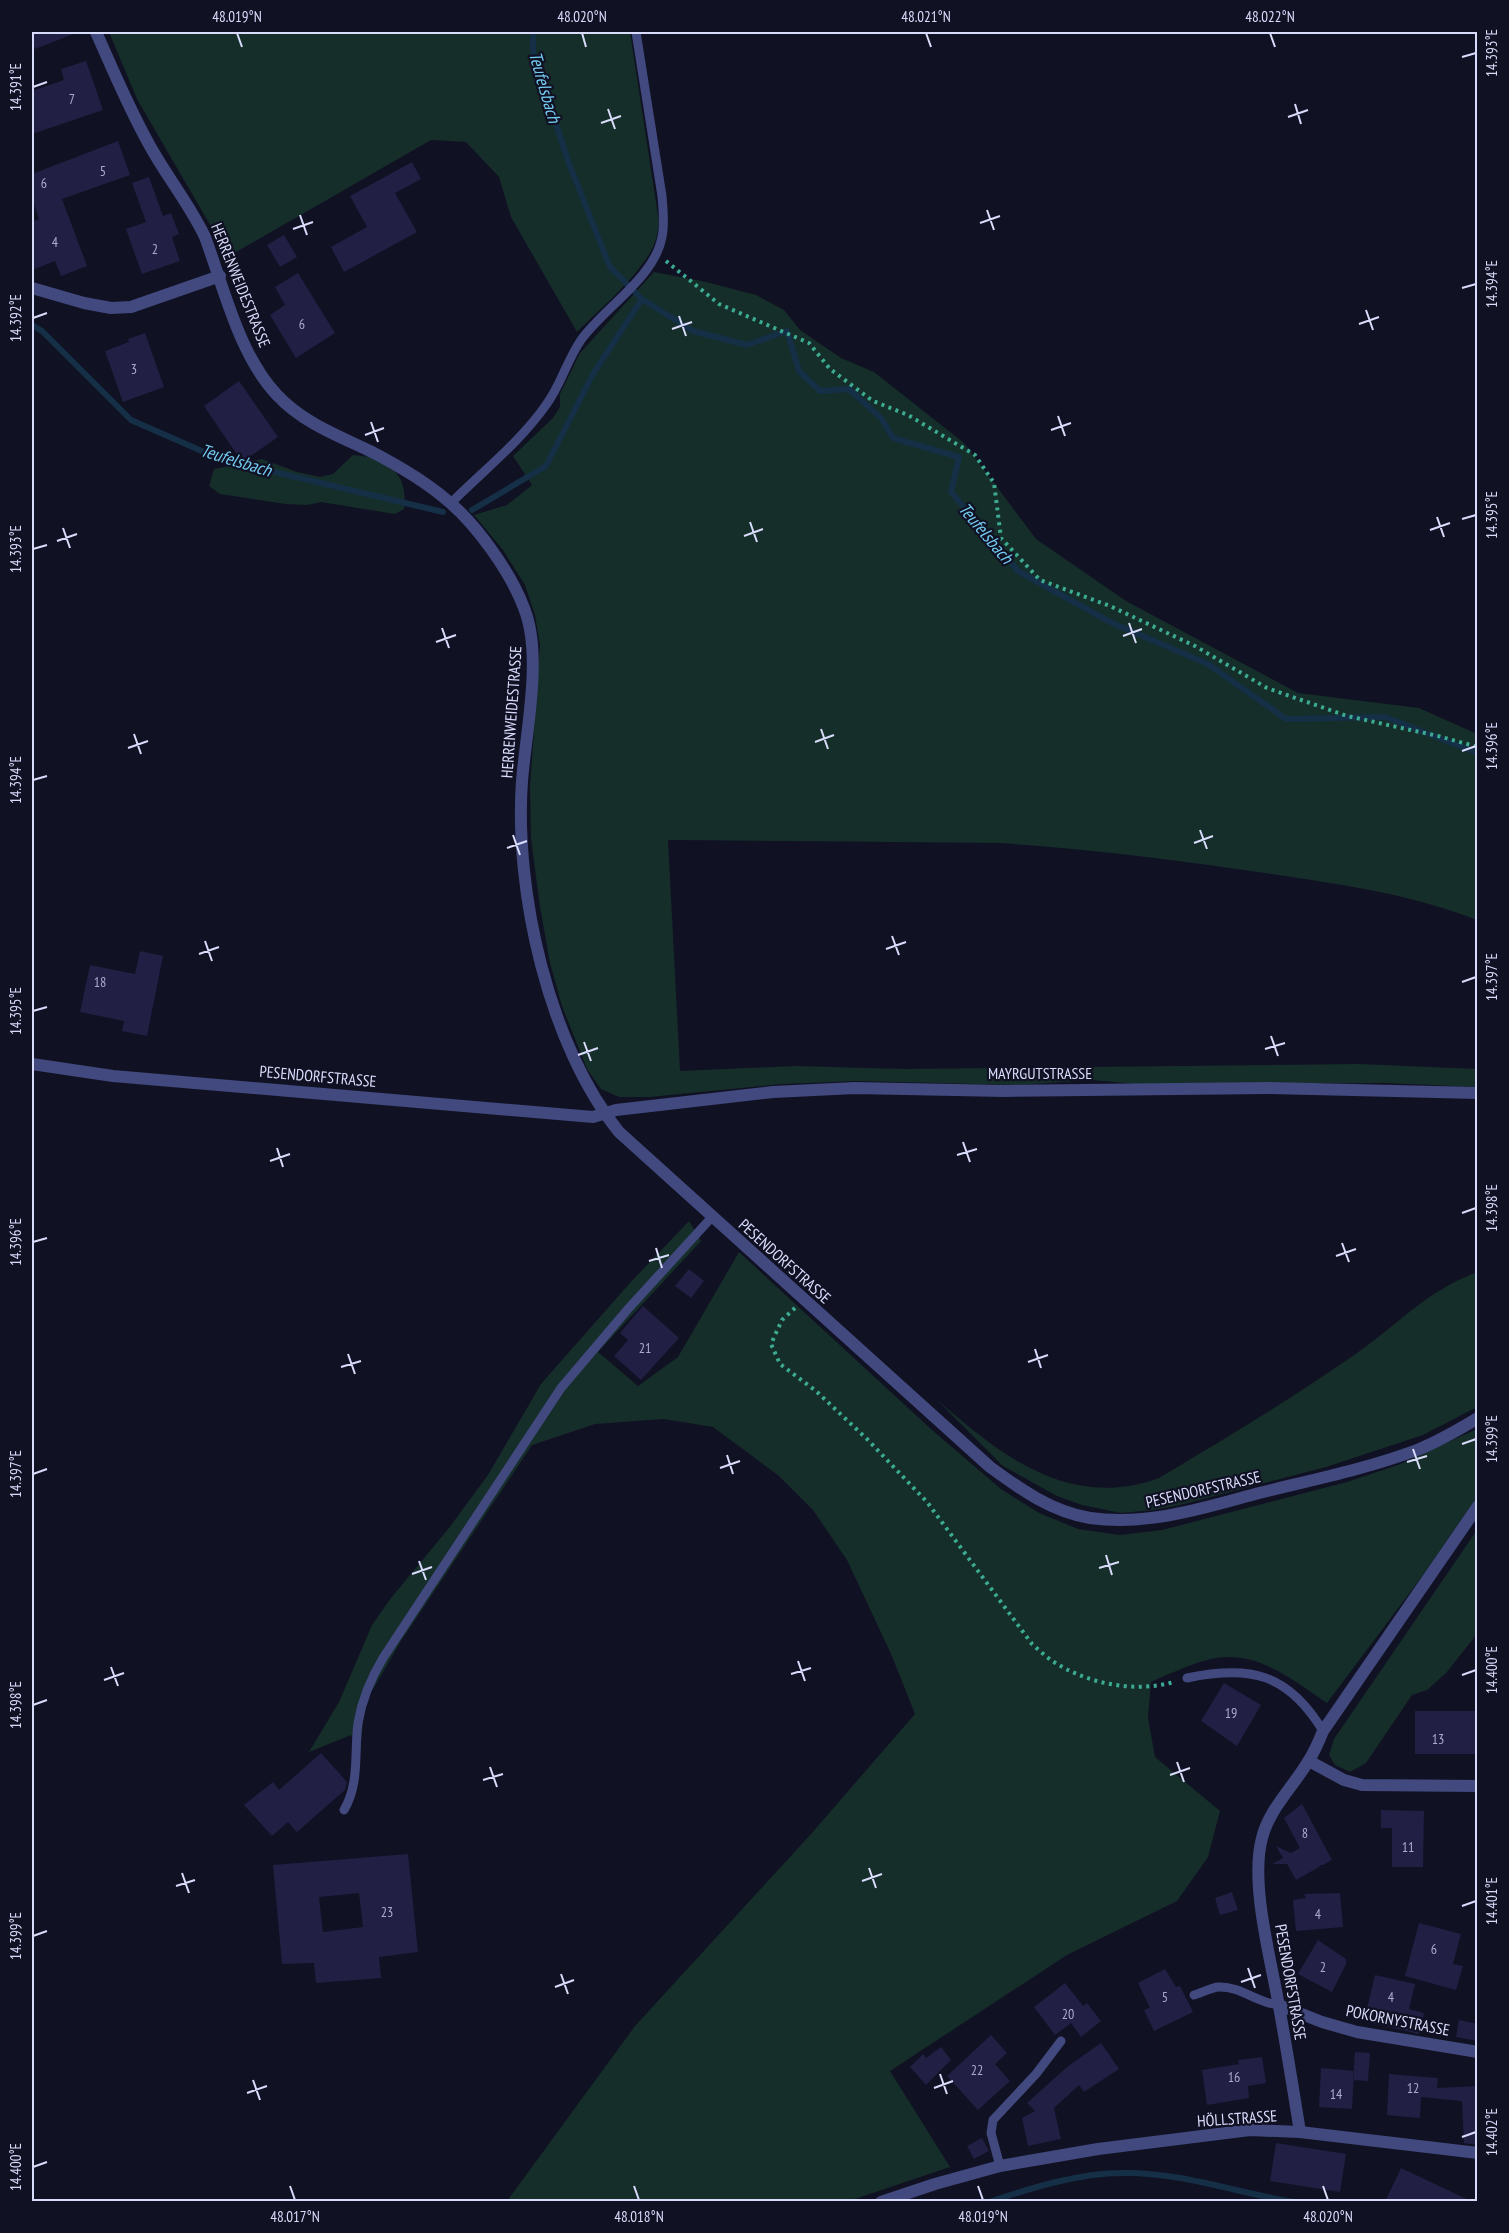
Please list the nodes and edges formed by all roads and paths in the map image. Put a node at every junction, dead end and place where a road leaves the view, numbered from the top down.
1 (96, 32) edge
2 (636, 32) edge
3 (657, 253) junction
4 (220, 276) junction
5 (32, 288) edge
6 (451, 503) junction
7 (1478, 747) edge
8 (32, 1064) edge
9 (1478, 1093) edge
10 (605, 1114) junction
11 (712, 1218) junction
12 (804, 1300) junction
13 (1478, 1418) edge
14 (1478, 1506) edge
15 (1186, 1678) joint
16 (1323, 1731) junction
17 (1309, 1761) junction
18 (1478, 1786) edge
19 (344, 1810) dead end
20 (1194, 1995) dead end
21 (1279, 2005) junction
22 (1061, 2041) dead end
23 (1478, 2052) edge
24 (1300, 2132) junction
25 (1478, 2153) edge
26 (1000, 2166) junction
27 (881, 2202) edge

1 - 4 street, HERRENWEIDESTRASSE
2 - 3 lane
3 - 6 lane
3 - 7 path
4 - 5 street
4 - 6 street, HERRENWEIDESTRASSE
6 - 10 street, HERRENWEIDESTRASSE
8 - 10 street, PESENDORFSTRASSE
9 - 10 street, MAYRGUTSTRASSE
10 - 11 street, PESENDORFSTRASSE
11 - 12 street, PESENDORFSTRASSE
11 - 19 lane
12 - 13 street, PESENDORFSTRASSE
12 - 15 path
14 - 16 street, PESENDORFSTRASSE
15 - 16 lane
16 - 17 street, PESENDORFSTRASSE
17 - 18 street
17 - 21 street, PESENDORFSTRASSE
20 - 21 lane
21 - 23 street, POKORNYSTRASSE
21 - 24 street, PESENDORFSTRASSE
22 - 26 lane
24 - 25 street, HÖLLSTRASSE
24 - 26 street, HÖLLSTRASSE
26 - 27 street, HÖLLSTRASSE

